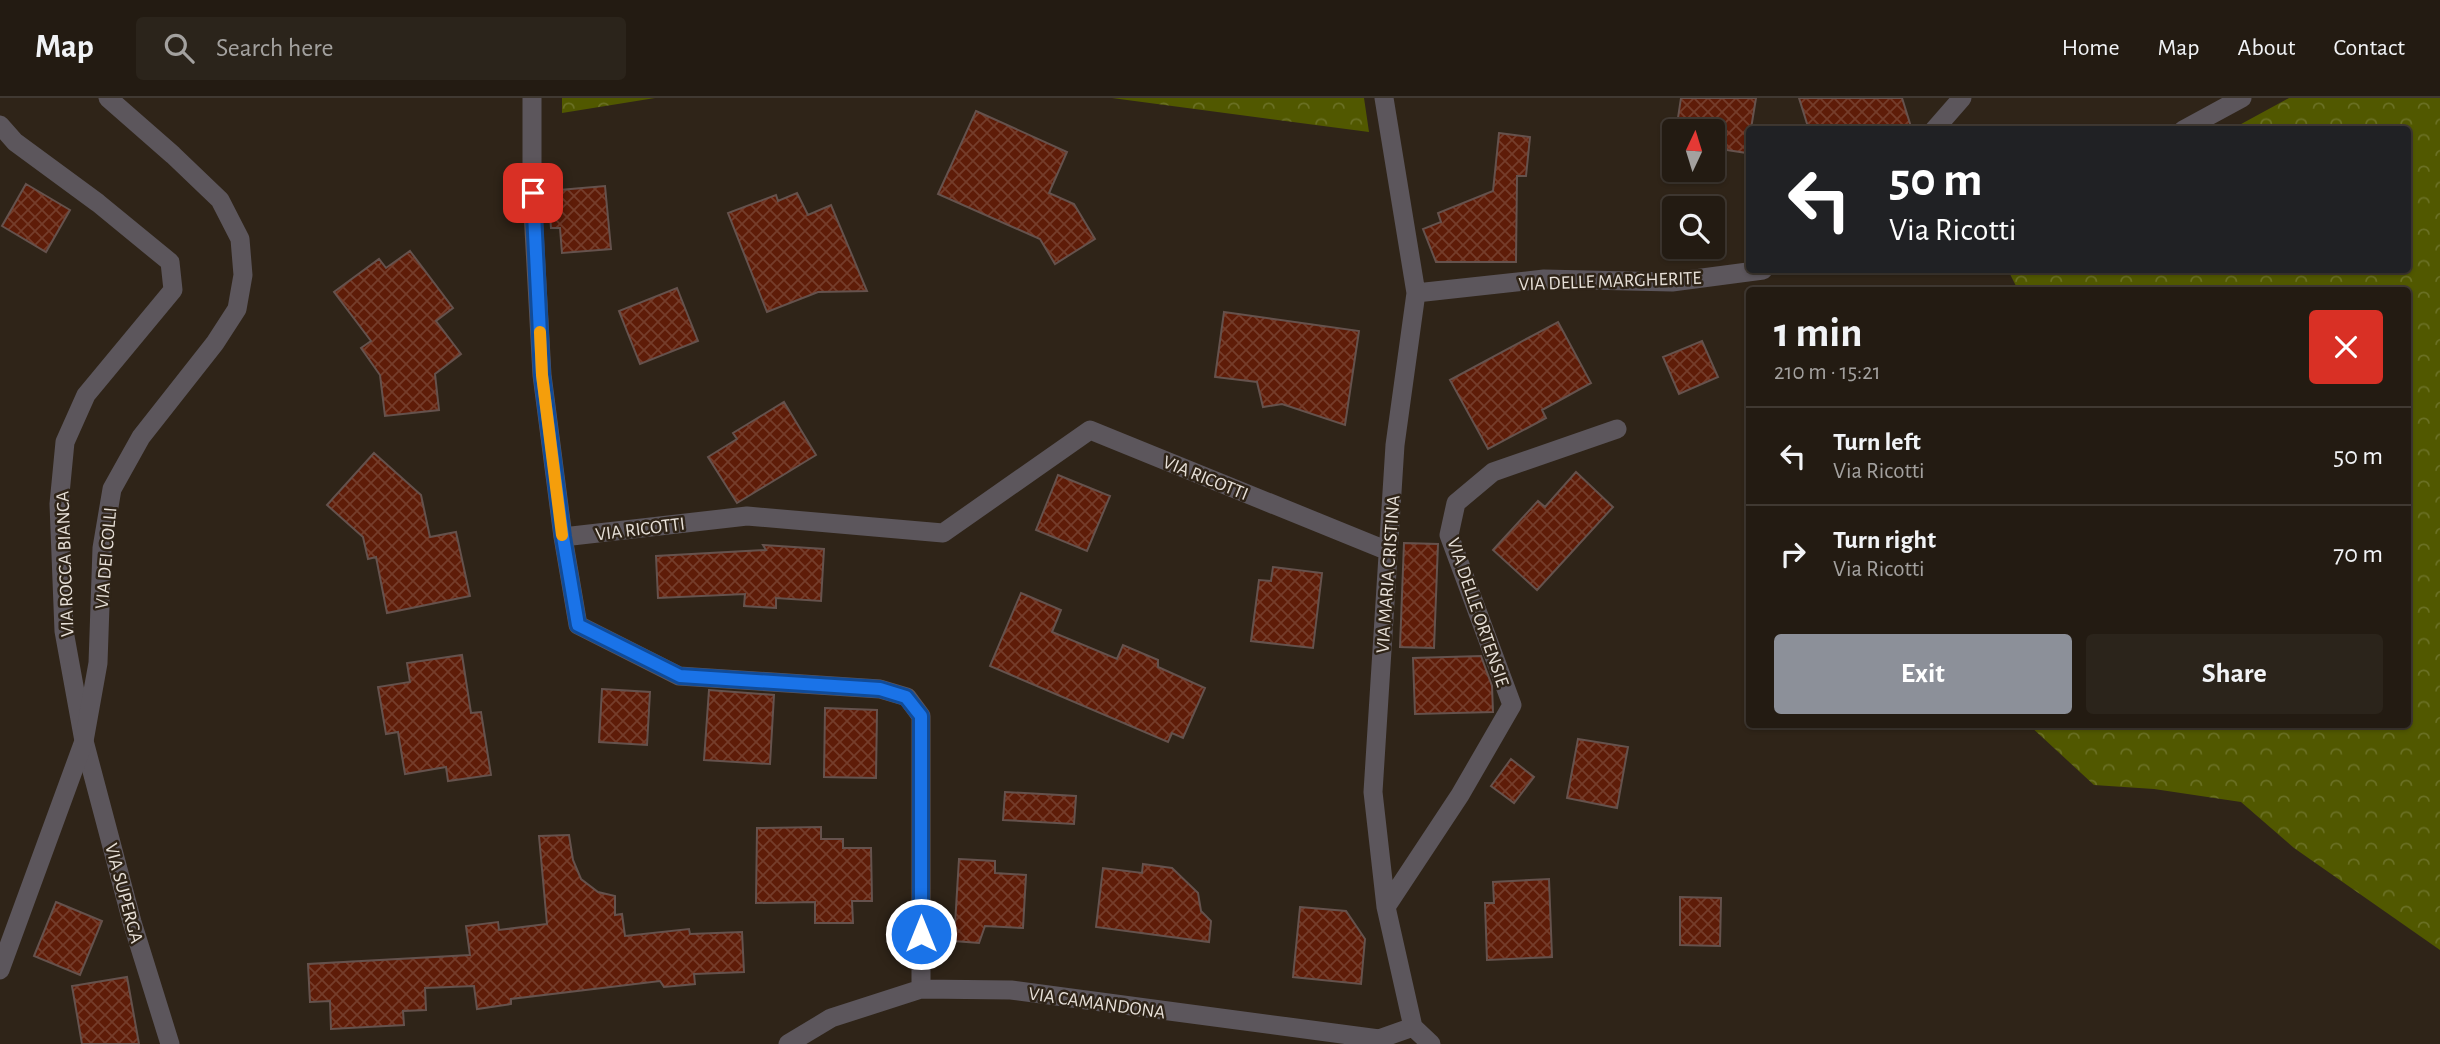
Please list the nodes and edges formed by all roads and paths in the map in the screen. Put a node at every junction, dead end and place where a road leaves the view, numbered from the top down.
1 (108, 98) edge
2 (533, 98) edge
3 (1384, 98) edge
4 (1962, 98) edge
5 (2242, 98) edge
6 (0, 125) edge
7 (1938, 126) edge
8 (2190, 126) edge
9 (1746, 272) edge
10 (1416, 293) junction
11 (1617, 429) dead end
12 (563, 537) junction
13 (1388, 551) junction
14 (85, 741) junction
15 (1386, 907) junction
16 (0, 970) edge
17 (921, 989) junction
18 (1413, 1027) junction
19 (170, 1044) edge
20 (788, 1044) edge
21 (1431, 1044) edge

1 - 14 street, VIA DEI COLLI
2 - 12 street
3 - 10 street, VIA MARIA CRISTINA
4 - 7 street
5 - 8 street
6 - 14 street, VIA ROCCA BIANCA
9 - 10 street, VIA DELLE MARGHERITE
10 - 13 street, VIA MARIA CRISTINA
11 - 15 street, VIA DELLE ORTENSIE
12 - 13 street, VIA RICOTTI
12 - 17 street
13 - 15 street, VIA MARIA CRISTINA
14 - 16 street, VIA DEI COLLI
14 - 19 street, VIA SUPERGA
15 - 18 street, VIA MARIA CRISTINA
17 - 18 street, VIA CAMANDONA
17 - 20 street, VIA CAMANDONA
18 - 21 street

